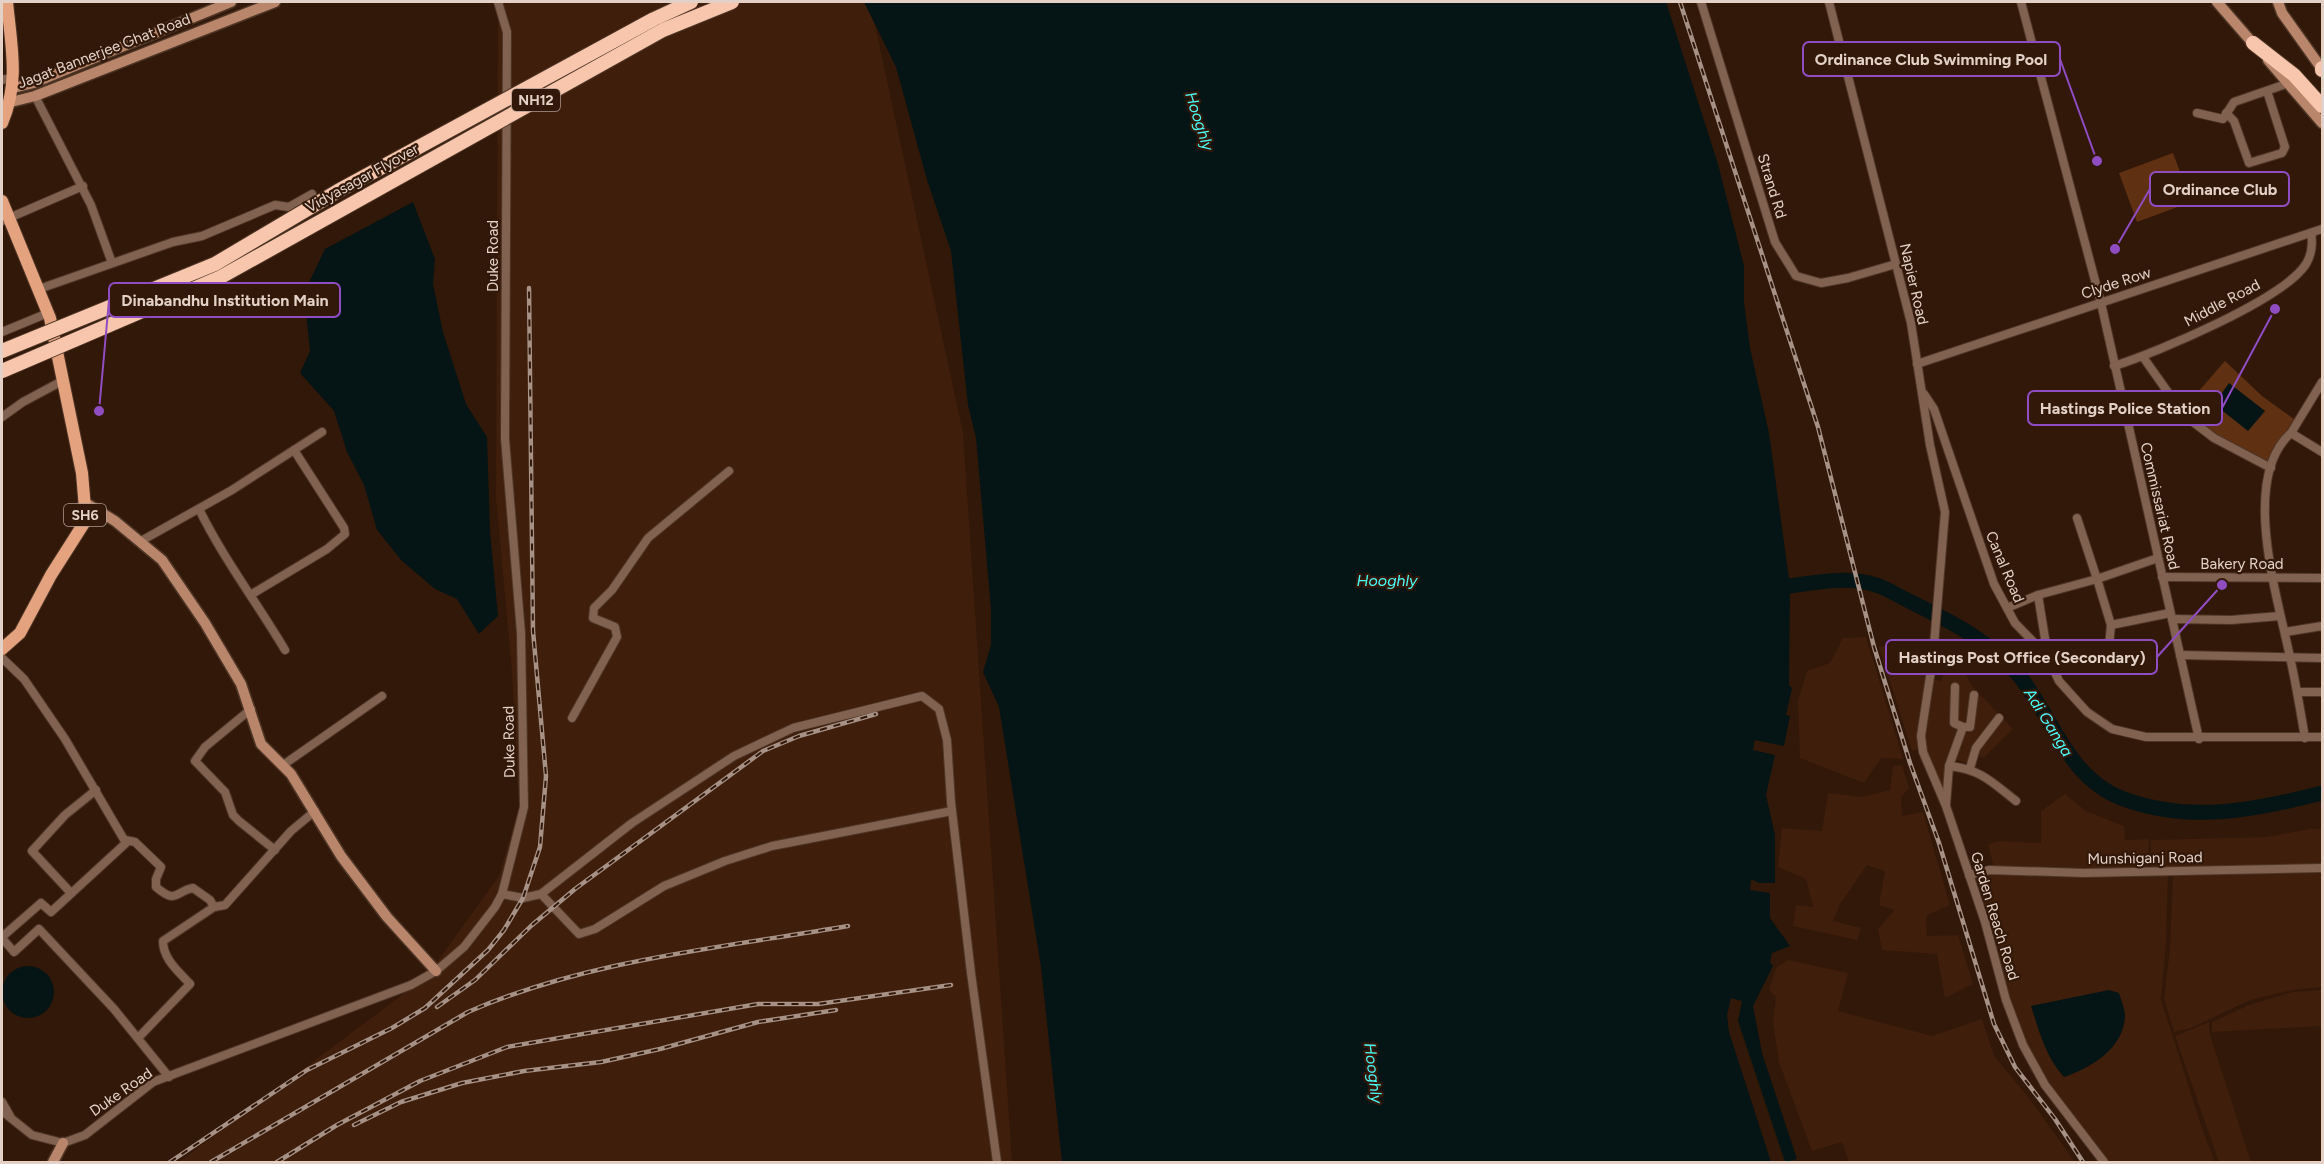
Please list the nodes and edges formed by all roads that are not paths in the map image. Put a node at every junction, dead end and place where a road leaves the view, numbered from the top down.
1 (7, 2) edge
2 (231, 2) edge
3 (274, 2) edge
4 (498, 2) edge
5 (691, 2) edge
6 (732, 2) edge
7 (1701, 2) edge
8 (1829, 2) edge
9 (2021, 2) edge
10 (2278, 2) edge
11 (2220, 3) edge
12 (2253, 43) junction
13 (2322, 69) edge
14 (2289, 83) junction
15 (8, 84) edge
16 (2267, 91) junction
17 (35, 96) junction
18 (6, 103) edge
19 (2322, 106) edge
20 (2197, 112) dead end
21 (2226, 113) junction
22 (2, 123) edge
23 (2322, 123) edge
24 (82, 186) junction
25 (312, 194) dead end
26 (2, 201) edge
27 (5, 219) edge
28 (2322, 229) edge
29 (2311, 233) junction
30 (112, 262) junction
31 (1896, 264) junction
32 (39, 289) junction
33 (2101, 303) junction
34 (48, 313) junction
35 (2, 332) edge
36 (2, 351) edge
37 (2144, 357) junction
38 (1917, 364) junction
39 (2115, 366) junction
40 (2, 371) edge
41 (64, 380) junction
42 (2322, 382) edge
43 (1921, 389) junction
44 (2, 417) edge
45 (322, 432) dead end
46 (2291, 433) junction
47 (294, 450) junction
48 (2322, 452) edge
49 (2271, 468) junction
50 (729, 471) dead end
51 (84, 502) junction
52 (199, 509) junction
53 (2077, 518) dead end
54 (141, 541) junction
55 (2158, 558) junction
56 (2162, 577) junction
57 (2272, 577) junction
58 (2322, 578) edge
59 (2097, 579) junction
60 (252, 594) junction
61 (2038, 595) junction
62 (2007, 608) junction
63 (2171, 616) junction
64 (2280, 616) junction
65 (2111, 625) junction
66 (2322, 626) edge
67 (2285, 632) junction
68 (2, 649) edge
69 (285, 650) dead end
70 (2180, 655) junction
71 (1933, 657) joint
72 (2048, 657) junction
73 (2, 658) edge
74 (2291, 658) junction
75 (2322, 658) edge
76 (1955, 687) dead end
77 (2297, 692) junction
78 (2322, 692) edge
79 (1974, 695) dead end
80 (382, 696) dead end
81 (250, 709) junction
82 (572, 718) dead end
83 (1999, 718) dead end
84 (1964, 727) junction
85 (2322, 737) edge
86 (2305, 738) junction
87 (2199, 739) junction
88 (283, 765) junction
89 (1949, 766) junction
90 (1970, 768) junction
91 (96, 790) junction
92 (2016, 801) dead end
93 (1946, 806) junction
94 (315, 811) junction
95 (952, 811) junction
96 (125, 840) junction
97 (275, 850) junction
98 (2322, 868) edge
99 (1969, 875) junction
100 (71, 892) junction
101 (502, 894) junction
102 (541, 894) junction
103 (214, 907) junction
104 (2, 937) edge
105 (436, 971) junction
106 (138, 1038) junction
107 (169, 1077) junction
108 (2, 1102) edge
109 (2, 1111) edge
110 (13, 1119) junction
111 (63, 1143) junction
112 (53, 1162) edge
113 (997, 1162) edge
114 (2104, 1162) edge

1 - 15 main road
2 - 15 main road, Jagat Bannerjee Ghat Road
3 - 17 main road, Jagat Bannerjee Ghat Road
4 - 101 street, Duke Road
5 - 36 highway, Vidyasagar Flyover / NH12, bridge
6 - 40 highway, Vidyasagar Flyover / NH12, bridge
7 - 31 street, Strand Rd
8 - 31 street, Napier Road
9 - 33 street, Commissariat Road
10 - 13 main road
11 - 12 main road
12 - 14 main road
12 - 19 highway
14 - 16 street
14 - 23 main road
15 - 18 main road
16 - 21 street
16 - 21 street
17 - 18 main road, Jagat Bannerjee Ghat Road
17 - 24 street
18 - 22 main road
20 - 21 street
24 - 27 street
24 - 30 street
25 - 30 street
26 - 27 main road, SH6
27 - 32 main road, SH6
28 - 29 street, Clyde Row
29 - 33 street, Clyde Row
29 - 37 street, Middle Road
30 - 32 street
31 - 38 street, Napier Road
32 - 34 main road, SH6
33 - 38 street, Clyde Row
33 - 39 street, Commissariat Road
34 - 35 street
34 - 41 main road, SH6
37 - 39 street, Middle Road
37 - 49 street
38 - 43 street, Napier Road
39 - 55 street, Commissariat Road
41 - 44 street
41 - 51 main road, SH6
42 - 46 street
43 - 62 street, Canal Road
43 - 71 street, Napier Road
45 - 47 street
46 - 48 street
46 - 49 street
47 - 52 street
47 - 60 street
49 - 57 street
50 - 82 street
51 - 54 main road
51 - 68 main road, SH6
52 - 54 street
52 - 60 street
53 - 59 street
54 - 81 main road
55 - 56 street, Commissariat Road
55 - 59 street
56 - 57 street, Bakery Road
56 - 63 street, Commissariat Road
57 - 58 street, Bakery Road
57 - 64 street
59 - 61 street
59 - 65 street
60 - 69 street
61 - 62 street
61 - 72 street
62 - 72 street, Canal Road
63 - 64 street
63 - 65 street
63 - 70 street, Commissariat Road
64 - 67 street
65 - 72 street
66 - 67 street
67 - 74 street
70 - 74 street
70 - 87 street, Commissariat Road
71 - 93 street, Garden Reach Road
72 - 87 street, Canal Road
73 - 91 street
74 - 75 street
74 - 77 street
76 - 84 street
77 - 78 street
77 - 86 street
79 - 84 street
80 - 88 street
81 - 88 main road
81 - 97 street
83 - 90 street
84 - 89 street
85 - 86 street, Canal Road
86 - 87 street, Canal Road
88 - 94 main road
89 - 90 street
89 - 93 street
90 - 92 street
91 - 96 street
91 - 100 street
93 - 99 street, Garden Reach Road
94 - 97 street
94 - 105 main road
95 - 102 street
95 - 102 street
95 - 113 street
96 - 100 street
96 - 103 street
97 - 103 street
98 - 99 street, Munshiganj Road
99 - 114 street, Garden Reach Road
100 - 104 street
101 - 102 street
101 - 105 street, Duke Road
103 - 106 street
104 - 106 street
105 - 107 street, Duke Road
106 - 107 street
107 - 111 street, Duke Road
108 - 110 street
109 - 110 street
110 - 111 street
111 - 112 main road

